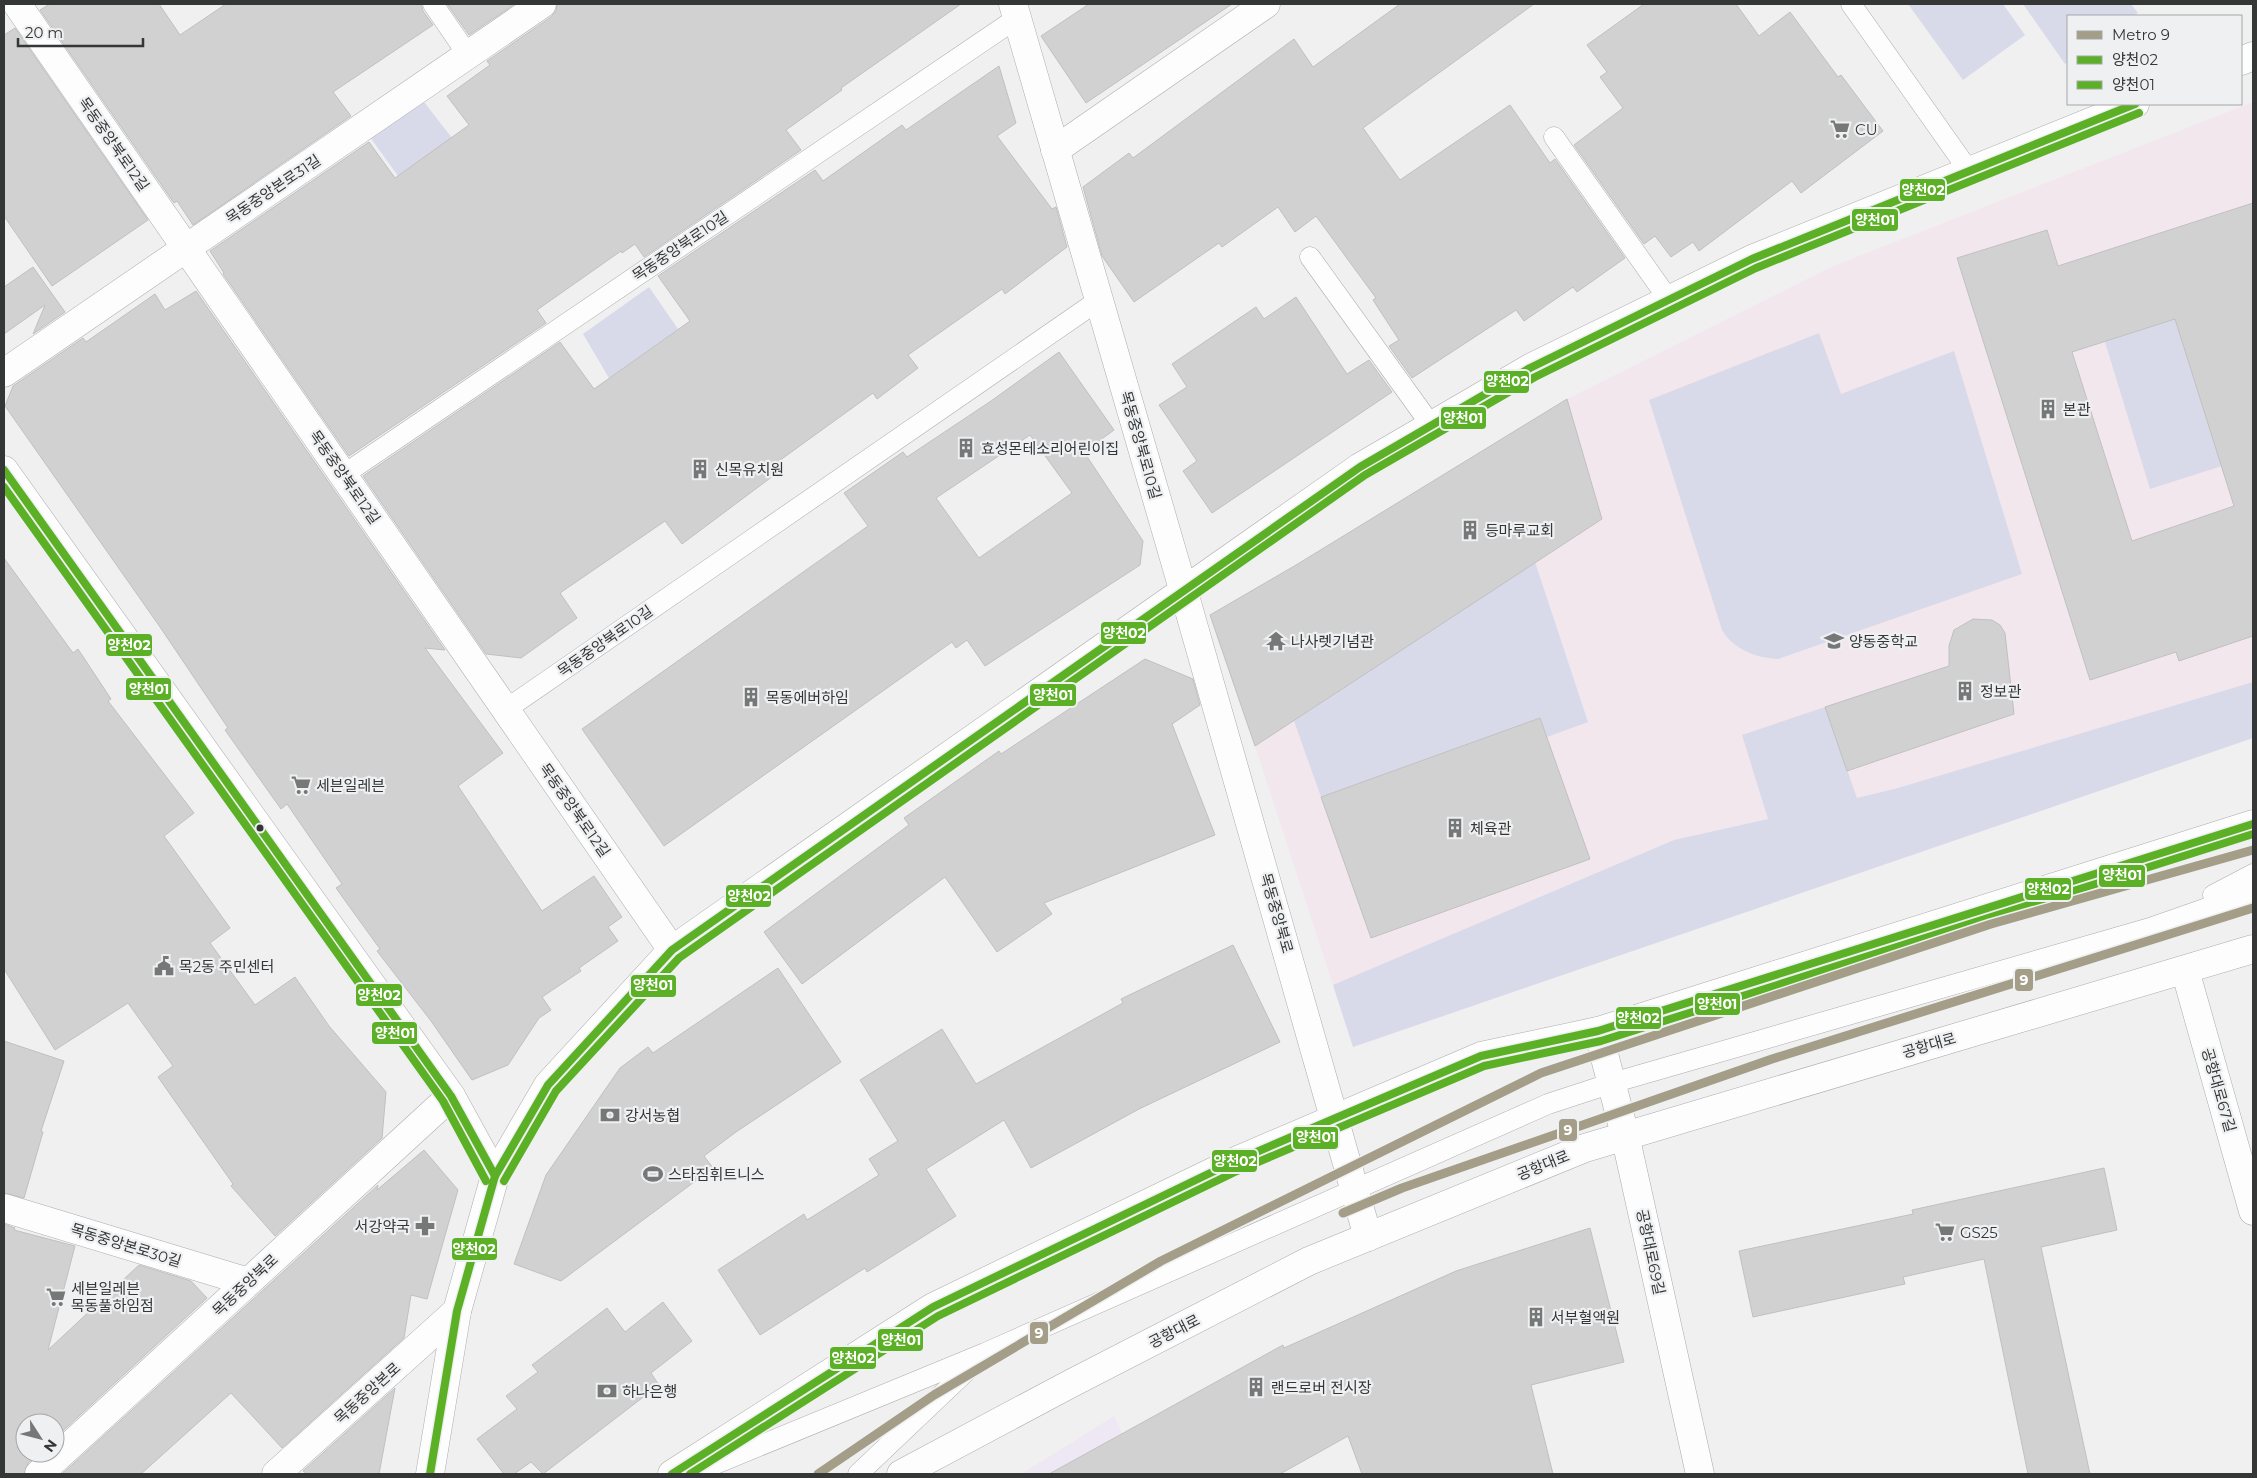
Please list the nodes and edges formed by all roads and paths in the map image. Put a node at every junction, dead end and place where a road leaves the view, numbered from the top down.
1 (17, 4) edge
2 (433, 4) edge
3 (542, 4) edge
4 (1266, 4) edge
5 (1851, 4) edge
6 (1015, 11) edge
7 (468, 55) junction
8 (2133, 105) edge
9 (1554, 137) dead end
10 (1055, 150) junction
11 (1969, 171) junction
12 (186, 248) junction
13 (1310, 257) dead end
14 (1099, 300) junction
15 (1669, 300) junction
16 (4, 374) edge
17 (1431, 425) junction
18 (4, 470) edge
19 (343, 474) junction
20 (1183, 590) junction
21 (505, 710) junction
22 (2253, 824) edge
23 (2253, 874) edge
24 (2253, 892) edge
25 (2153, 927) junction
26 (672, 950) junction
27 (2253, 950) edge
28 (2185, 970) junction
29 (1598, 1031) junction
30 (1612, 1083) junction
31 (451, 1096) junction
32 (1336, 1119) junction
33 (1625, 1135) junction
34 (496, 1176) junction
35 (1356, 1189) junction
36 (4, 1208) edge
37 (2253, 1211) edge
38 (1368, 1236) junction
39 (248, 1282) junction
40 (457, 1311) junction
41 (985, 1353) junction
42 (39, 1474) edge
43 (276, 1474) edge
44 (430, 1474) edge
45 (672, 1474) edge
46 (691, 1474) edge
47 (858, 1474) edge
48 (901, 1474) edge
49 (1700, 1474) edge

1 - 12 street, 목동중앙북로12길
2 - 7 lane
3 - 7 street, 목동중앙본로31길
4 - 10 street
5 - 11 lane
6 - 10 street, 목동중앙북로10길
6 - 19 lane, 목동중앙북로10길
7 - 12 street, 목동중앙본로31길
8 - 11 street
9 - 15 lane
10 - 14 street, 목동중앙북로10길
11 - 15 street
12 - 16 street, 목동중앙본로31길
12 - 19 street, 목동중앙북로12길
13 - 17 lane
14 - 20 street, 목동중앙북로10길
14 - 21 lane, 목동중앙북로10길
15 - 17 street
17 - 20 street
18 - 31 street
19 - 21 street, 목동중앙북로12길
20 - 26 street
20 - 32 street, 목동중앙북로
21 - 26 street, 목동중앙북로12길
22 - 29 street
23 - 25 lane
24 - 25 lane
25 - 30 lane
26 - 34 street
27 - 28 street, 공항대로
28 - 33 street, 공항대로
28 - 37 street, 공항대로67길
29 - 30 street, 공항대로69길
29 - 32 street
30 - 33 street, 공항대로69길
30 - 35 lane
31 - 34 street
31 - 39 street, 목동중앙북로
32 - 35 street, 목동중앙북로
32 - 45 street
33 - 38 street, 공항대로
33 - 49 street, 공항대로69길
34 - 40 street
35 - 38 street, 목동중앙북로
35 - 41 lane
36 - 39 street, 목동중앙본로30길
38 - 48 street, 공항대로
39 - 42 street, 목동중앙북로
40 - 43 street, 목동중앙본로
40 - 44 street
41 - 46 lane
41 - 47 lane

